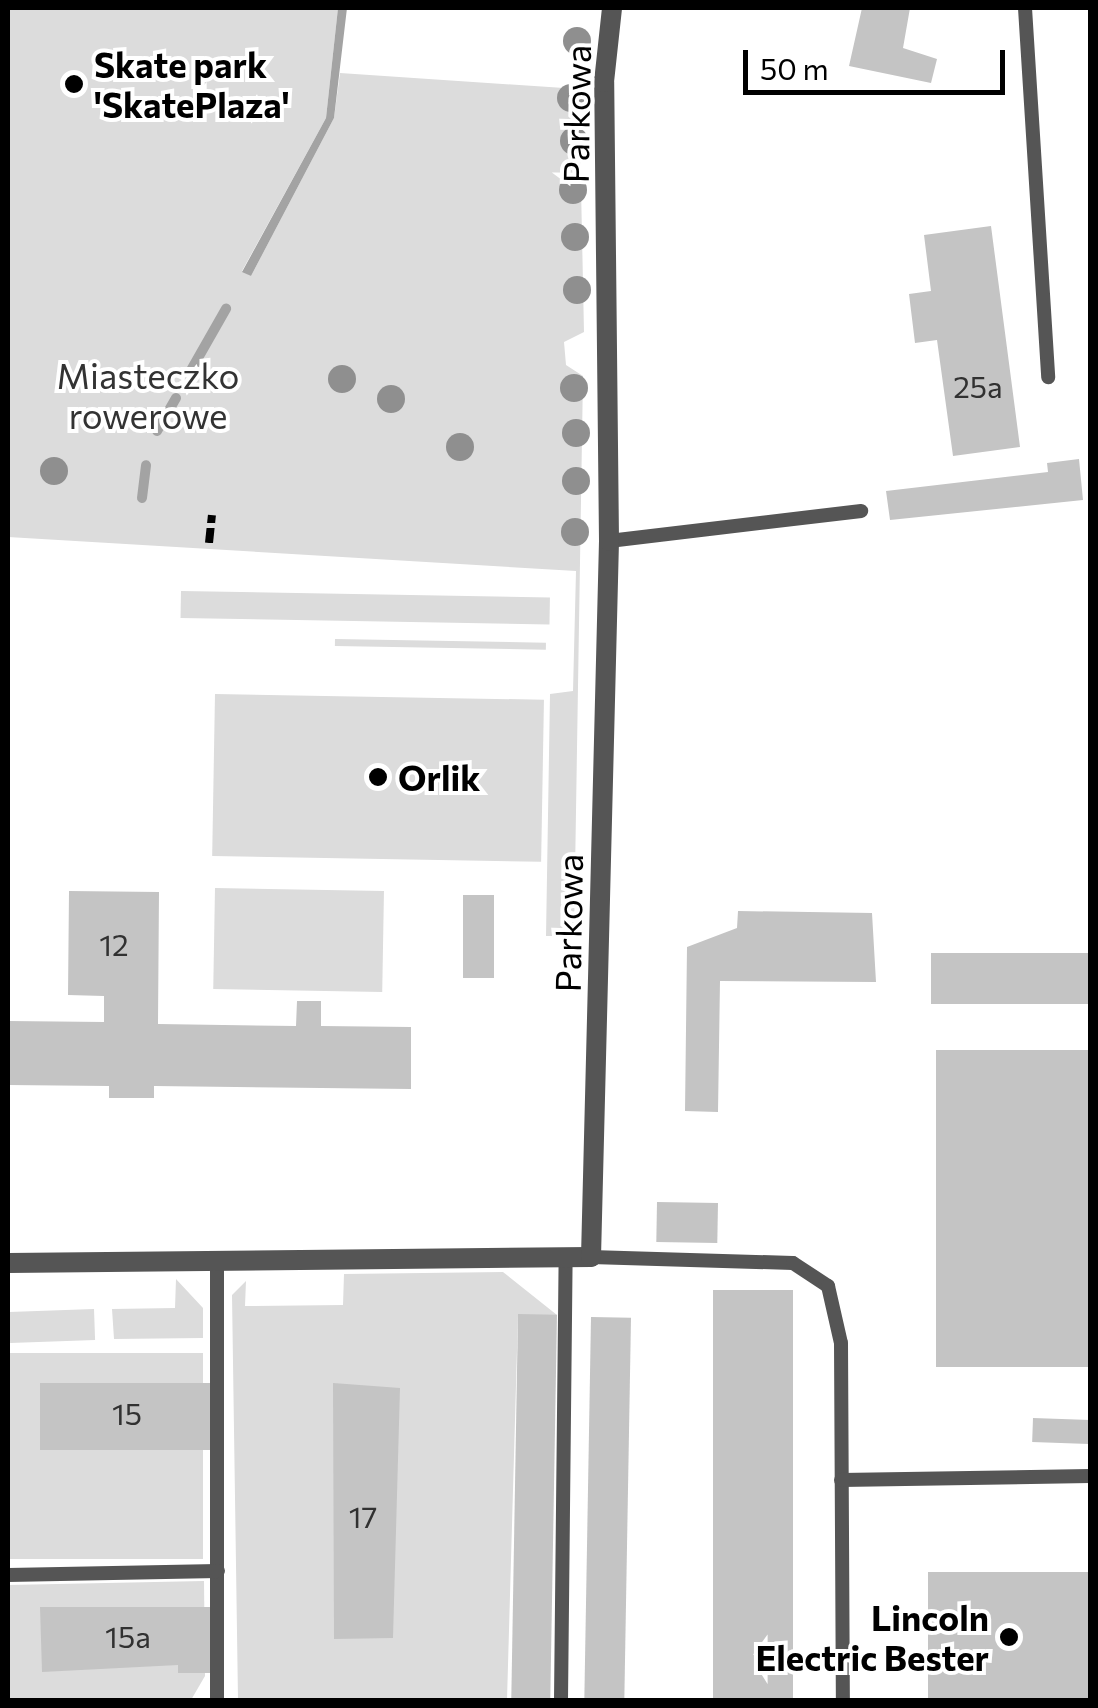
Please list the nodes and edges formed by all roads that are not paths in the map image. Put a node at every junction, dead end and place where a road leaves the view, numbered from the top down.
1 (612, 8) edge
2 (1024, 8) edge
3 (1048, 377) dead end
4 (861, 511) dead end
5 (609, 541) junction
6 (566, 1256) junction
7 (591, 1258) junction
8 (216, 1261) junction
9 (8, 1263) edge
10 (1090, 1476) edge
11 (841, 1480) junction
12 (218, 1571) junction
13 (8, 1575) edge
14 (217, 1700) edge
15 (561, 1700) edge
16 (843, 1700) edge

1 - 5 street, Parkowa
2 - 3 lane
4 - 5 lane
5 - 7 street, Parkowa
6 - 7 street
6 - 8 street
6 - 15 lane
7 - 11 lane
8 - 9 street
8 - 12 lane
10 - 11 lane
11 - 16 lane
12 - 13 lane
12 - 14 lane

